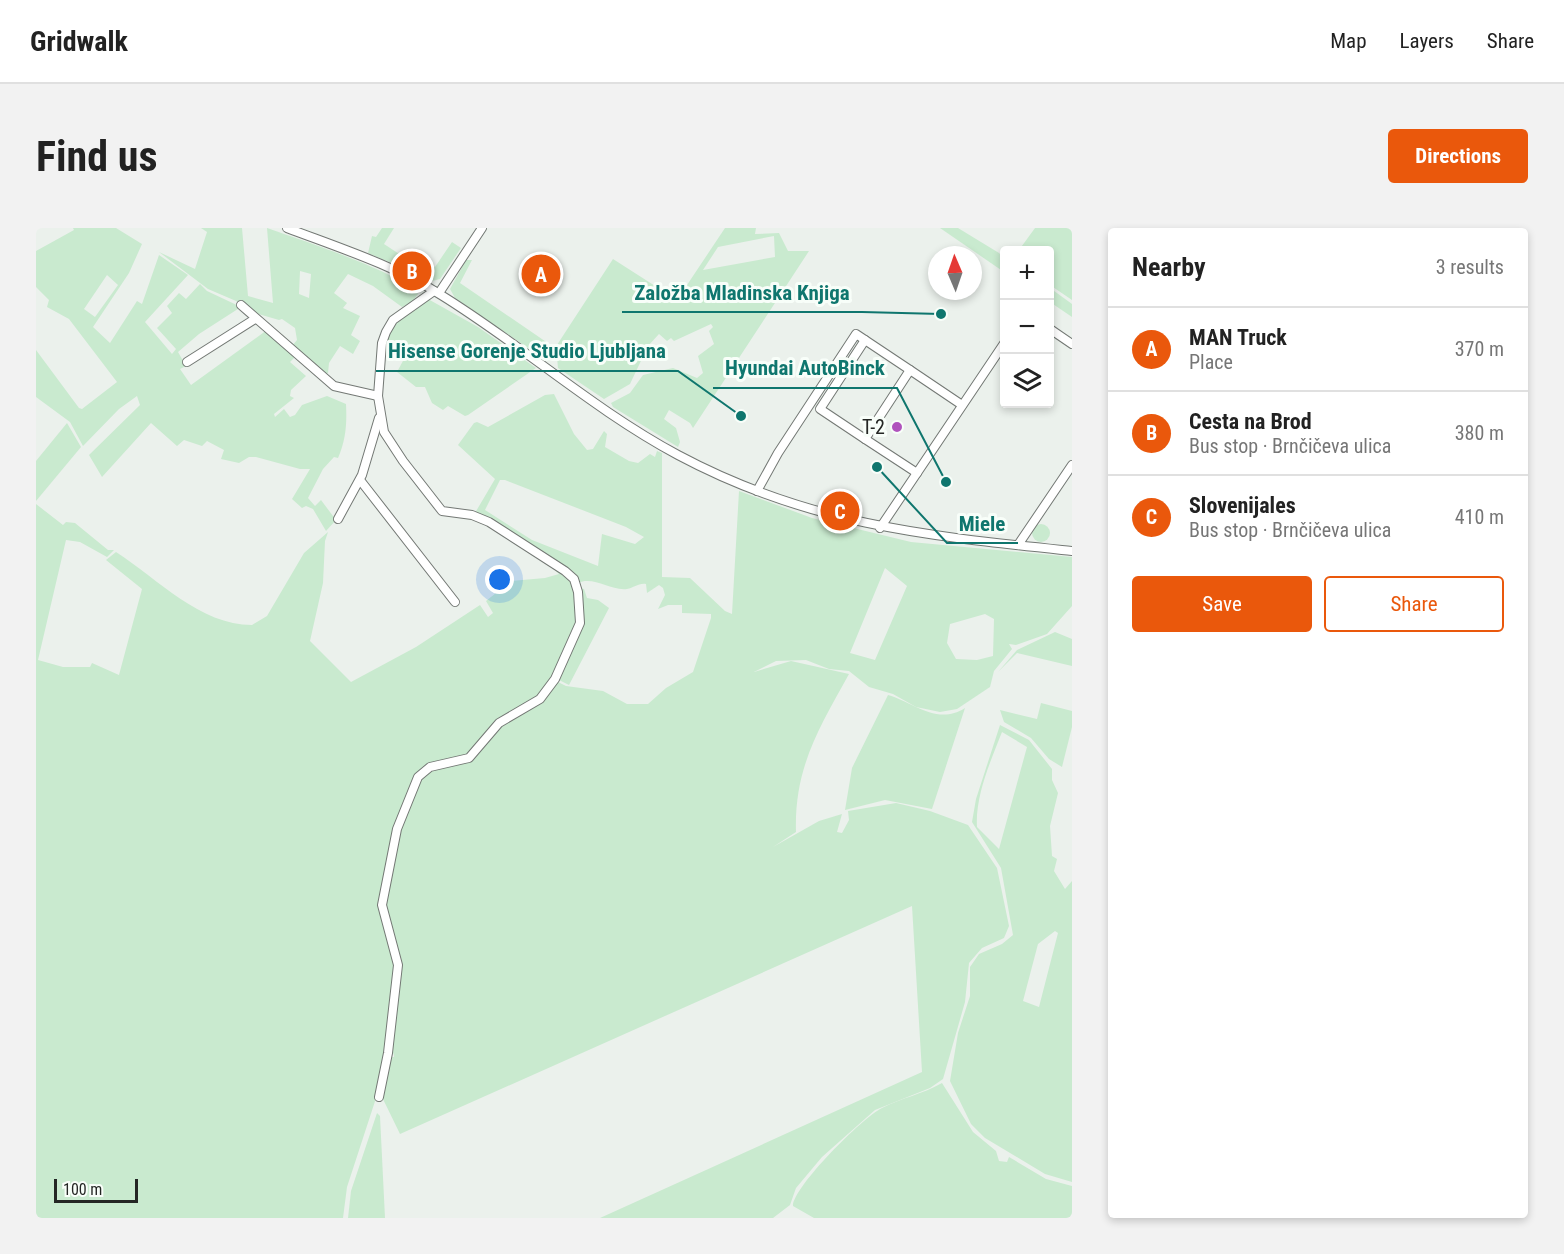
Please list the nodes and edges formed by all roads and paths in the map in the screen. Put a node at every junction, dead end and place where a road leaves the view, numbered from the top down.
1 (287, 228) edge
2 (482, 228) edge
3 (436, 292) junction
4 (241, 305) dead end
5 (255, 320) junction
6 (1054, 332) edge
7 (865, 340) junction
8 (1072, 344) edge
9 (1000, 349) edge
10 (187, 362) dead end
11 (910, 370) junction
12 (378, 396) junction
13 (962, 405) junction
14 (379, 416) junction
15 (865, 439) junction
16 (1072, 465) edge
17 (917, 473) junction
18 (360, 480) junction
19 (757, 491) junction
20 (338, 519) dead end
21 (880, 528) junction
22 (1018, 545) junction
23 (1072, 551) edge
24 (454, 602) dead end
25 (380, 1097) dead end

1 - 3 street
2 - 3 street
3 - 12 street
3 - 19 street
4 - 5 street
5 - 10 street
5 - 12 street
6 - 8 street
7 - 11 street
7 - 15 street
7 - 19 street
9 - 13 street
11 - 13 street
11 - 15 street
12 - 14 street
13 - 17 street
14 - 18 street
14 - 25 street
15 - 17 street
16 - 22 street
17 - 21 street
18 - 20 street
18 - 24 street
19 - 21 street
21 - 22 street
22 - 23 street

